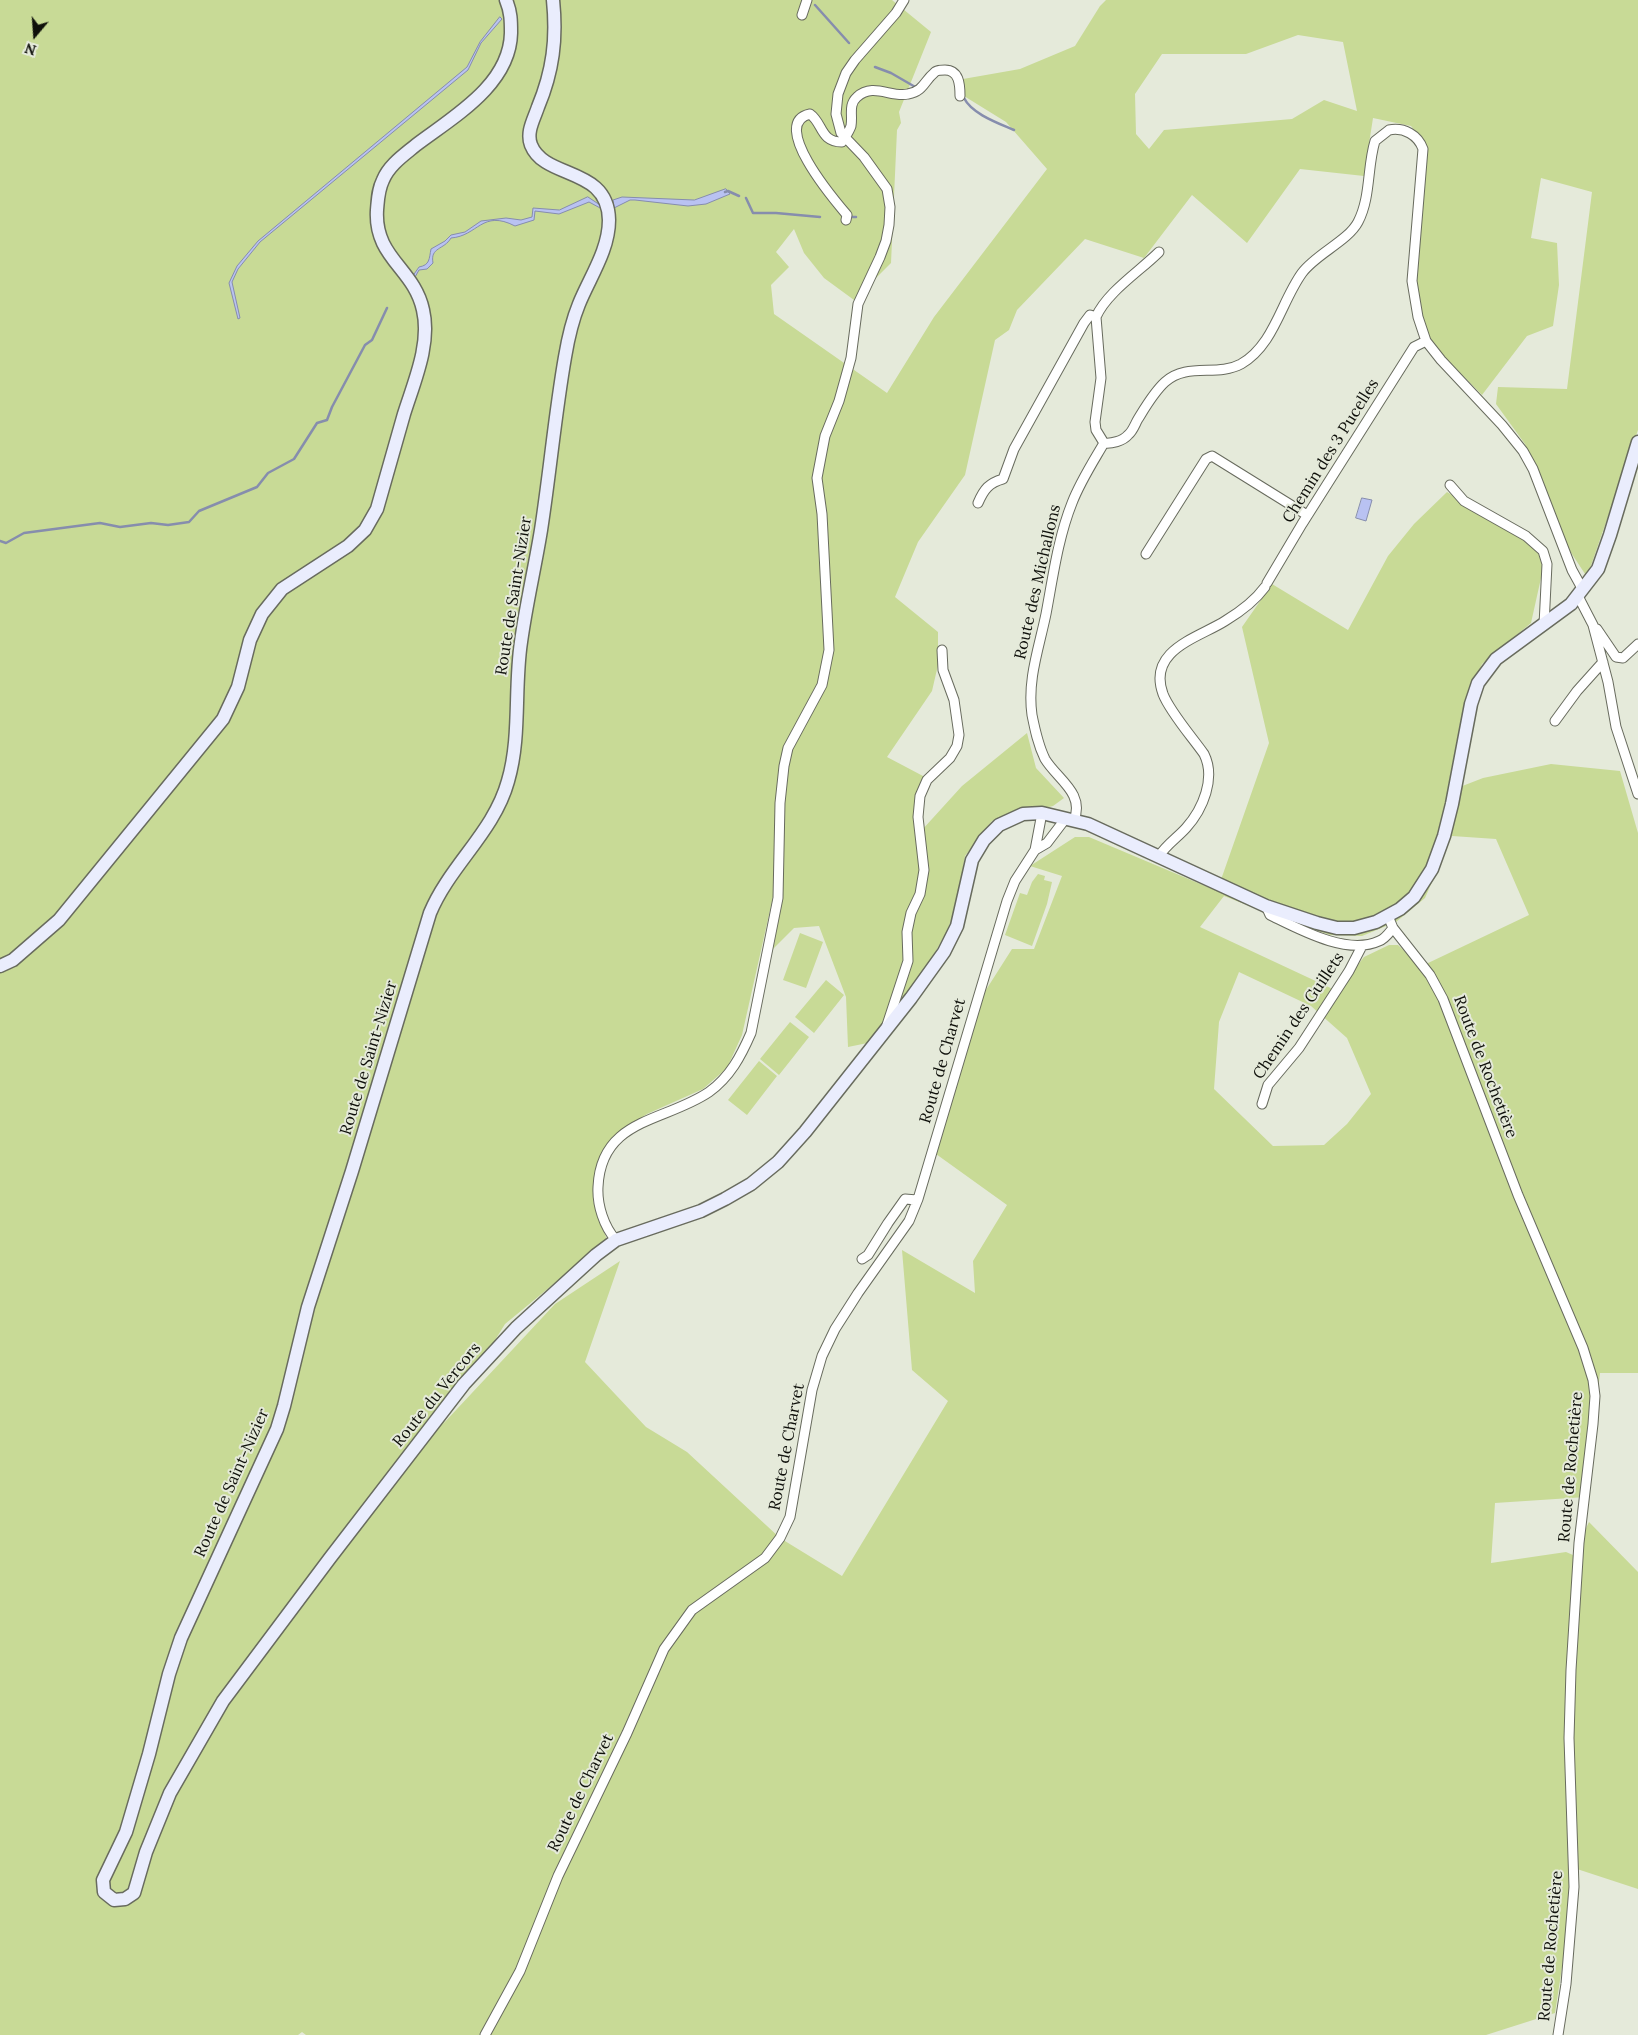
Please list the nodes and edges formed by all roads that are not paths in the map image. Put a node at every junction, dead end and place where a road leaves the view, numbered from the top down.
1 (506, 0) edge
2 (553, 0) edge
3 (807, 0) edge
4 (904, 0) edge
5 (802, 15) dead end
6 (960, 96) dead end
7 (845, 136) junction
8 (846, 220) dead end
9 (1159, 252) dead end
10 (1096, 317) junction
11 (1426, 341) junction
12 (1638, 442) edge
13 (1104, 443) junction
14 (1450, 485) dead end
15 (978, 502) dead end
16 (1307, 515) junction
17 (1146, 554) dead end
18 (1581, 593) junction
19 (1544, 625) junction
20 (1593, 626) junction
21 (1638, 644) edge
22 (942, 650) dead end
23 (1603, 662) junction
24 (1556, 721) dead end
25 (1638, 794) edge
26 (1042, 813) junction
27 (1070, 819) junction
28 (1035, 850) junction
29 (1159, 856) junction
30 (1266, 906) junction
31 (1391, 922) junction
32 (1362, 946) junction
33 (0, 966) edge
34 (885, 1030) junction
35 (1262, 1104) dead end
36 (917, 1200) junction
37 (616, 1240) junction
38 (862, 1259) dead end
39 (235, 1684) joint
40 (485, 2035) edge
41 (1558, 2035) edge

1 - 33 main road
2 - 39 main road, Route de Saint-Nizier
3 - 5 street
4 - 7 street
6 - 7 street
7 - 8 street
7 - 37 street
9 - 10 street
10 - 13 street
10 - 15 street
11 - 13 street
11 - 16 street, Chemin des 3 Pucelles
11 - 18 street
12 - 18 main road, Route du Vercors
13 - 27 street, Route des Michallons
14 - 19 street
16 - 17 street
16 - 29 street, Chemin des 3 Pucelles
18 - 19 main road, Route du Vercors
18 - 20 street
19 - 31 main road, Route du Vercors
20 - 21 street
20 - 23 street
22 - 34 street
23 - 24 street
23 - 25 street
26 - 27 main road, Route du Vercors
26 - 28 street, Route de Charvet
26 - 34 main road, Route du Vercors
27 - 28 street, Route de Charvet
27 - 29 main road, Route du Vercors
28 - 36 street, Route de Charvet
29 - 30 main road, Route du Vercors
30 - 31 main road, Route du Vercors
30 - 32 street
31 - 32 street
31 - 41 street, Route de Rochetière
32 - 35 street, Chemin des Guillets
34 - 37 main road, Route du Vercors
36 - 38 street
36 - 40 street, Route de Charvet
37 - 39 main road, Route du Vercors

